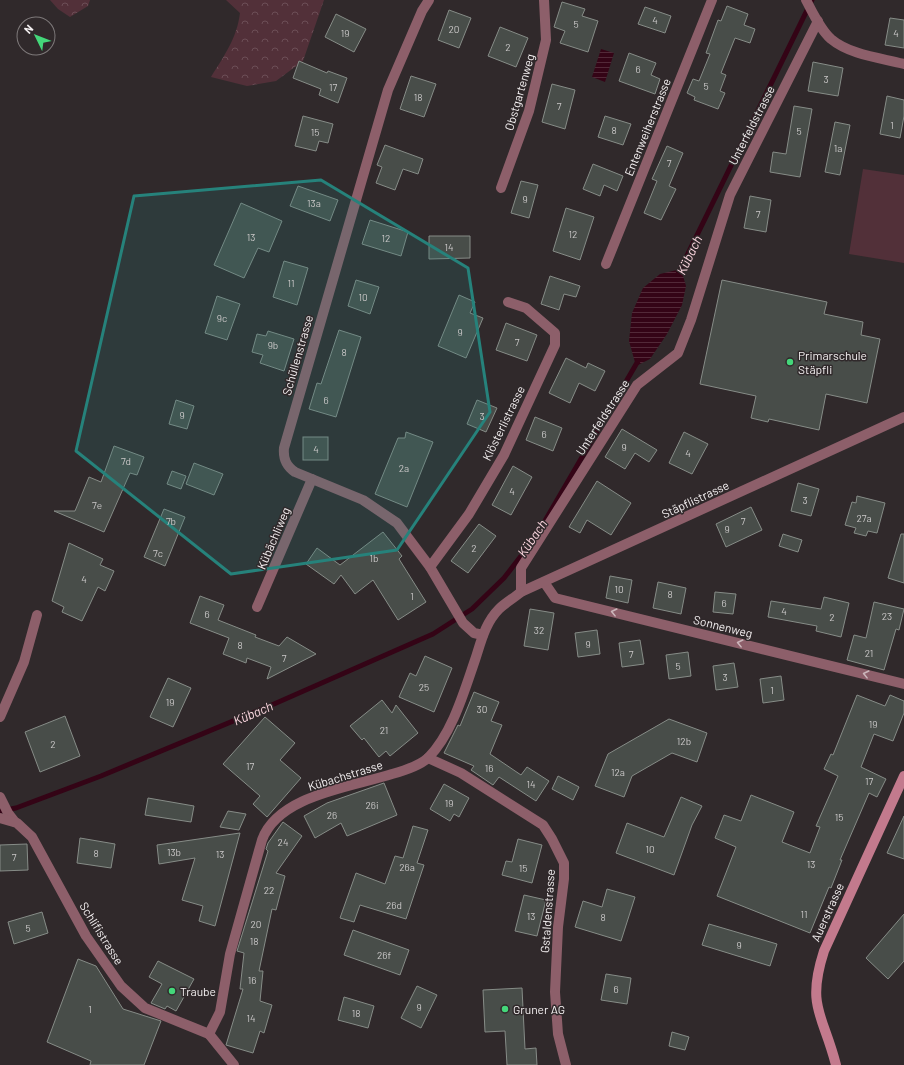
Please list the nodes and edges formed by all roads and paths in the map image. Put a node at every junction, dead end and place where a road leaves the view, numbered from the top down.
1 (429, 0) edge
2 (544, 0) edge
3 (712, 0) edge
4 (806, 0) edge
5 (816, 18) junction
6 (904, 64) edge
7 (501, 188) dead end
8 (606, 264) dead end
9 (508, 302) dead end
10 (904, 417) edge
11 (312, 479) junction
12 (430, 567) junction
13 (544, 582) junction
14 (521, 592) junction
15 (257, 607) dead end
16 (499, 609) joint
17 (37, 615) dead end
18 (482, 635) junction
19 (904, 684) edge
20 (0, 717) edge
21 (428, 758) junction
22 (904, 776) edge
23 (0, 799) edge
24 (4, 815) edge
25 (209, 1034) junction
26 (234, 1065) edge
27 (566, 1065) edge
28 (836, 1065) edge

1 - 11 street, Schüllenstrasse
2 - 7 street, Obstgartenweg
3 - 8 street, Entenweiherstrasse
4 - 5 street
5 - 6 street
5 - 14 street, Unterfeldstrasse
9 - 12 street, Klösterlistrasse
10 - 13 street, Stäpflistrasse
11 - 12 street, Schüllenstrasse
11 - 15 street, Kübächliweg
12 - 18 street, Schüllenstrasse
13 - 14 street, Stäpflistrasse
19 -> 13 street, Sonnenweg
14 - 16 street, Stäpflistrasse
16 - 18 street, Kübachstrasse
17 - 20 street
18 - 21 street, Kübachstrasse
21 - 25 street, Kübachstrasse
21 - 27 street, Gstaldenstrasse
22 - 28 main road, Auerstrasse
23 - 24 street, Schlifistrasse
24 - 25 street, Schlifistrasse
25 - 26 street

